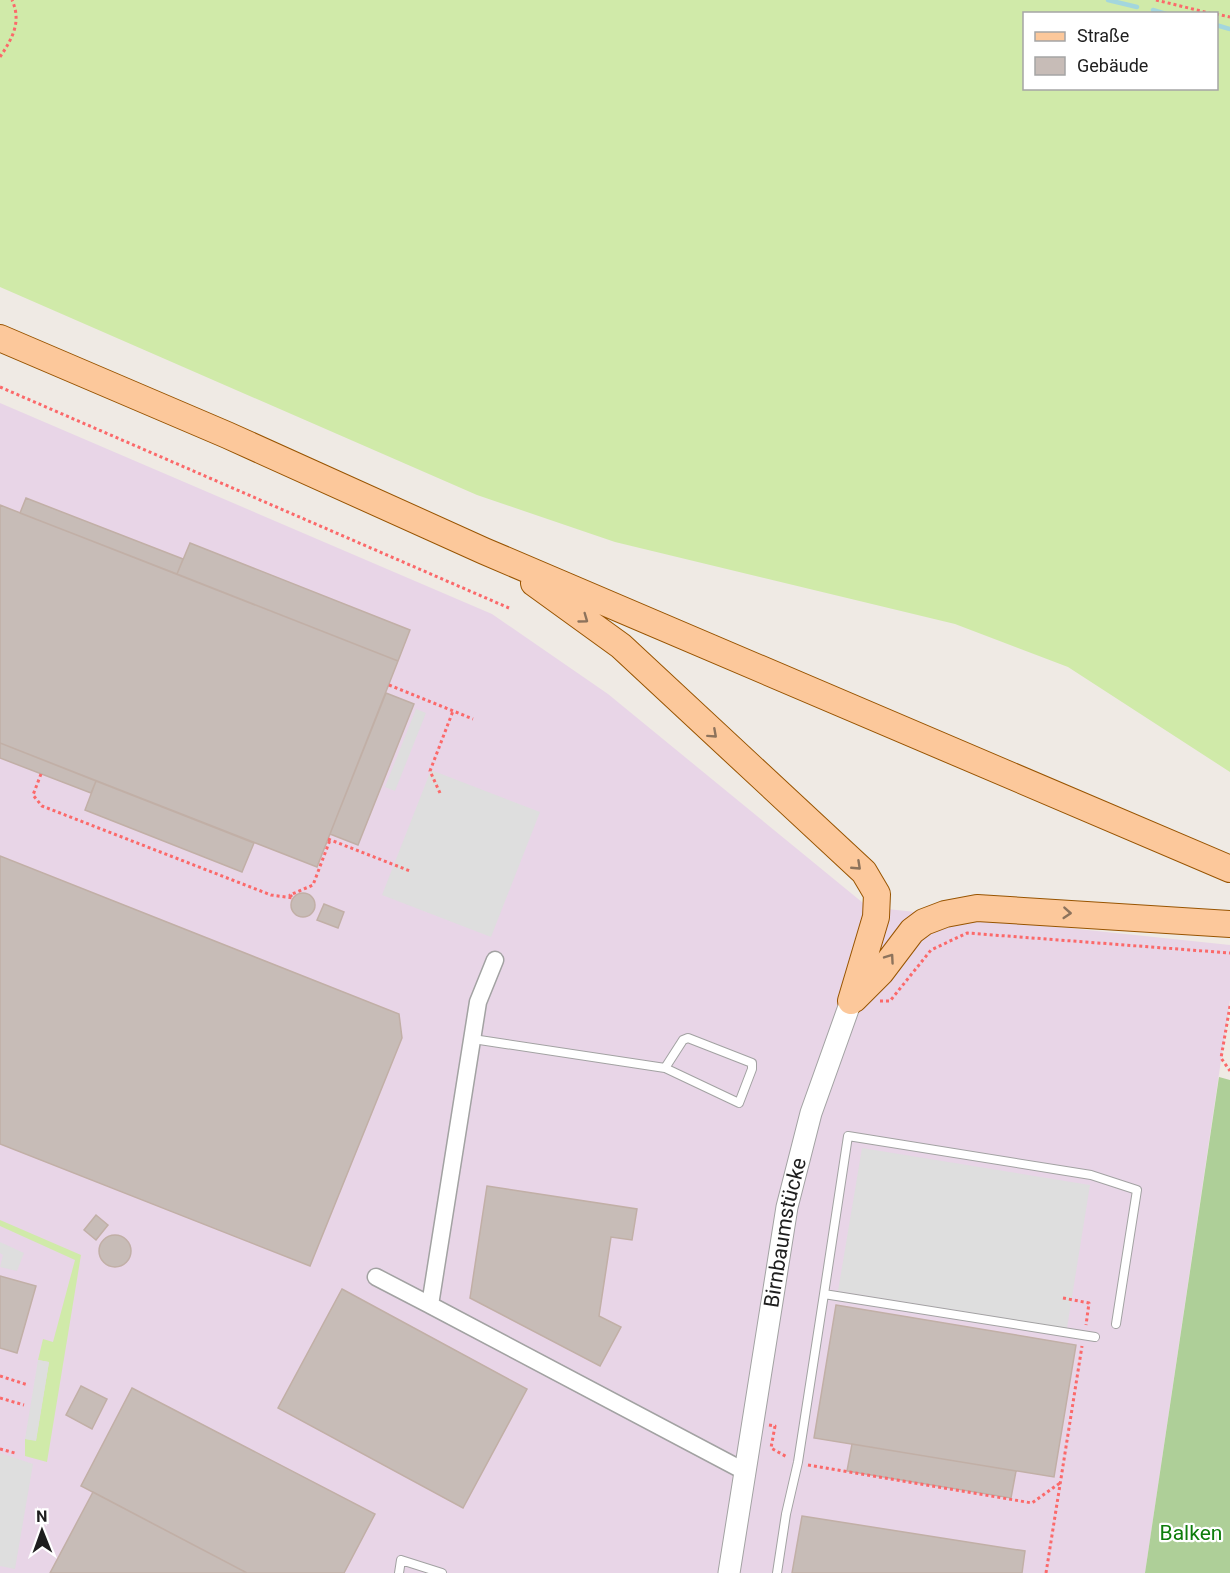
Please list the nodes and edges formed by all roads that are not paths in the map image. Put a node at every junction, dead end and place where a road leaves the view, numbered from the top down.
1 (0, 338) edge
2 (484, 551) junction
3 (1230, 869) edge
4 (1230, 924) edge
5 (495, 960) dead end
6 (851, 1001) junction
7 (473, 1039) junction
8 (665, 1068) junction
9 (376, 1277) dead end
10 (824, 1294) junction
11 (430, 1305) junction
12 (1116, 1324) dead end
13 (1095, 1337) dead end
14 (744, 1471) junction
15 (399, 1573) edge
16 (442, 1573) edge
17 (729, 1573) edge
18 (777, 1573) edge

1 - 2 main road
2 - 3 main road
2 -> 6 main road
6 -> 4 main road
5 - 7 street
6 - 14 street, Birnbaumstücke
7 - 8 lane
7 - 11 street
8 - 8 lane
9 - 11 street
10 - 12 lane
10 - 13 lane
10 - 18 lane
11 - 14 street
14 - 17 street, Birnbaumstücke
15 - 16 lane

